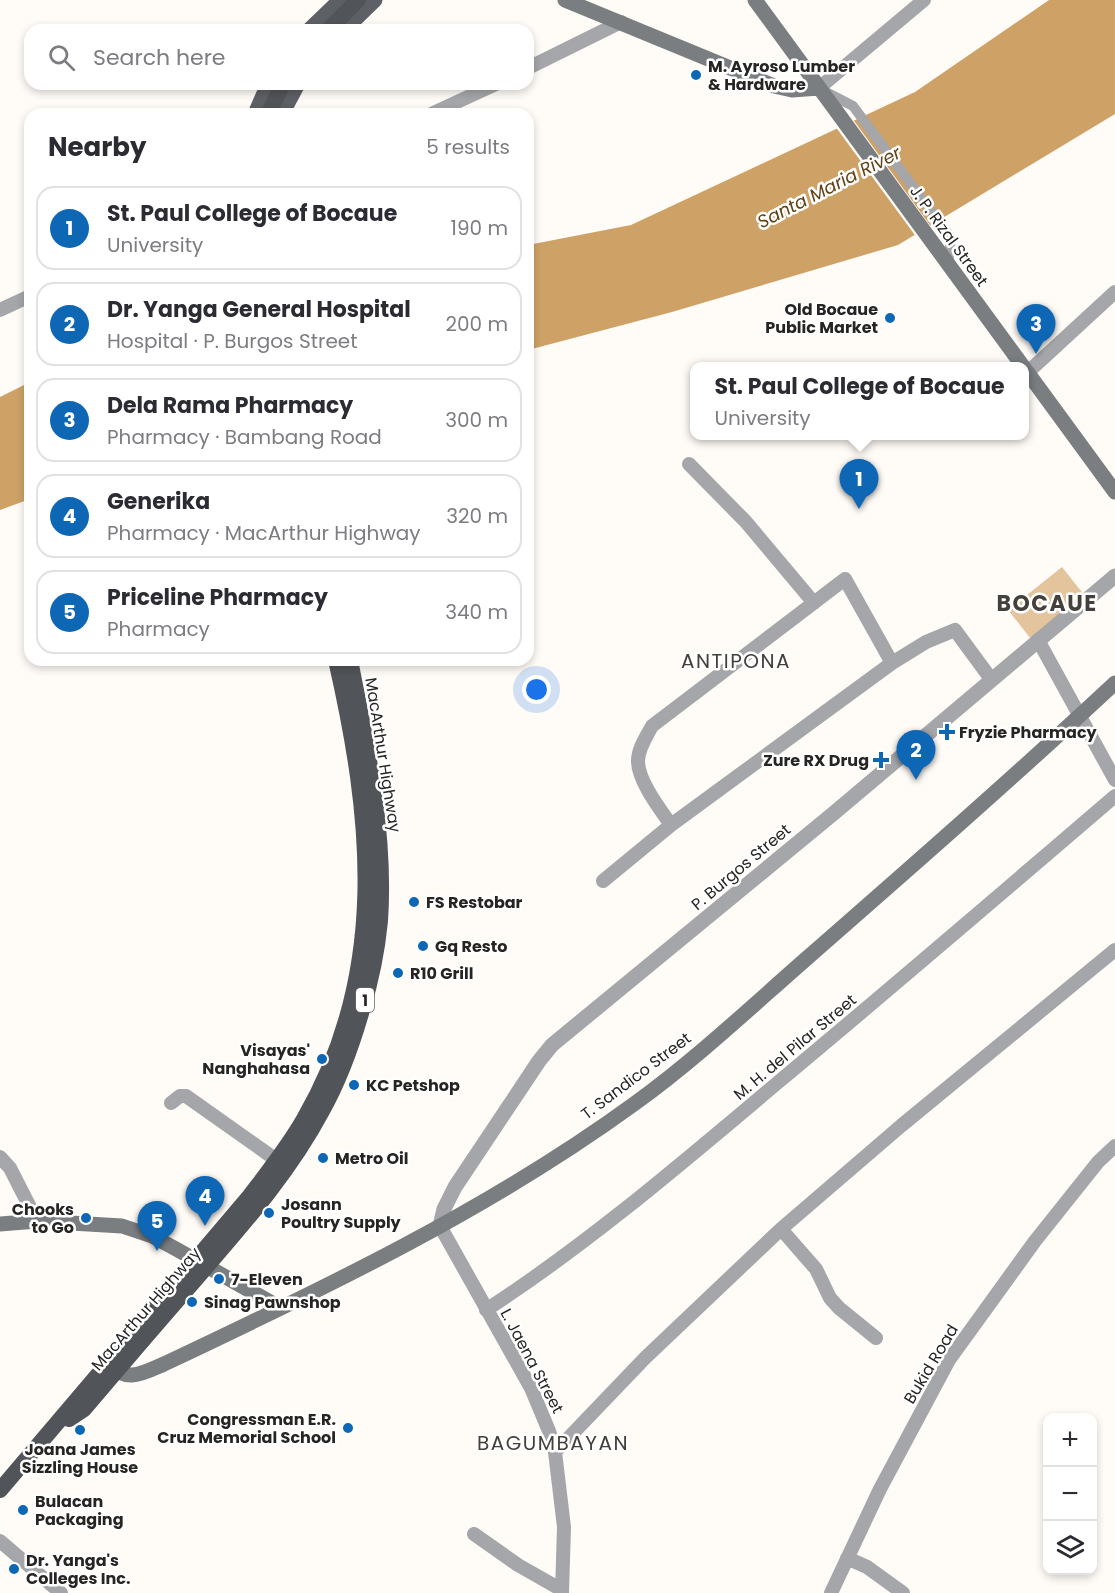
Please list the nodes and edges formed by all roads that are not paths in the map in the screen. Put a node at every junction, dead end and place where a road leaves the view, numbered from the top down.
1 (340, 0) edge
2 (358, 0) edge
3 (375, 0) edge
4 (565, 0) edge
5 (755, 0) edge
6 (924, 0) edge
7 (621, 22) junction
8 (315, 24) edge
9 (334, 24) edge
10 (350, 24) edge
11 (534, 65) edge
12 (819, 88) junction
13 (265, 90) edge
14 (280, 90) edge
15 (295, 90) edge
16 (484, 90) edge
17 (463, 100) junction
18 (258, 108) edge
19 (271, 108) edge
20 (285, 108) edge
21 (445, 108) edge
22 (466, 108) edge
23 (944, 259) junction
24 (1115, 292) edge
25 (24, 299) edge
26 (0, 310) edge
27 (1021, 362) edge
28 (1029, 371) edge
29 (1029, 373) edge
30 (689, 464) dead end
31 (1115, 492) edge
32 (1115, 576) edge
33 (814, 603) junction
34 (1038, 640) junction
35 (892, 663) junction
36 (337, 666) edge
37 (351, 666) edge
38 (991, 679) junction
39 (1115, 683) edge
40 (1080, 715) junction
41 (1115, 780) edge
42 (1115, 796) edge
43 (670, 825) junction
44 (603, 881) dead end
45 (1115, 950) edge
46 (171, 1103) dead end
47 (1115, 1146) edge
48 (0, 1157) edge
49 (282, 1163) junction
50 (37, 1221) junction
51 (0, 1224) edge
52 (440, 1226) junction
53 (781, 1229) junction
54 (201, 1262) junction
55 (279, 1307) junction
56 (486, 1310) junction
57 (876, 1338) dead end
58 (111, 1368) junction
59 (555, 1452) junction
60 (0, 1490) edge
61 (474, 1534) dead end
62 (0, 1541) edge
63 (847, 1558) junction
64 (562, 1592) edge
65 (61, 1593) edge
66 (831, 1593) edge
67 (903, 1593) edge

1 - 8 main road
2 - 9 highway, bridge
3 - 10 main road
4 - 7 main road
5 - 12 main road, J. P. Rizal Street
6 - 12 street
7 - 11 street
7 - 12 main road
12 - 23 main road, J. P. Rizal Street
12 - 23 street
13 - 18 main road
14 - 19 highway
15 - 20 main road
16 - 17 street
17 - 21 street
17 - 22 street
23 - 27 main road, J. P. Rizal Street
24 - 28 street
25 - 26 street
29 - 31 main road, J. P. Rizal Street
30 - 33 street
32 - 34 street, P. Burgos Street
33 - 35 street
33 - 43 street
34 - 38 street, P. Burgos Street
34 - 40 street
35 - 38 street
35 - 43 street
36 - 49 highway, MacArthur Highway / 1
37 - 49 highway, MacArthur Highway / 1
38 - 52 street, P. Burgos Street
39 - 40 main road, T. Sandico Street
40 - 41 street
40 - 52 main road, T. Sandico Street
42 - 56 street, M. H. del Pilar Street
43 - 44 street
45 - 53 street
46 - 49 street
47 - 63 street, Bukid Road
48 - 50 street
49 - 54 highway, MacArthur Highway / 1
50 - 51 main road
50 - 54 main road
52 - 55 main road, T. Sandico Street
52 - 56 street, L. Jaena Street
53 - 57 street
53 - 59 street
54 - 55 main road
54 - 58 highway, MacArthur Highway / 1
55 - 58 main road, T. Sandico Street
56 - 59 street, L. Jaena Street
58 - 60 highway, MacArthur Highway / 1
59 - 64 street, L. Jaena Street
61 - 64 street
62 - 65 street
63 - 66 street, Bukid Road
63 - 67 street

